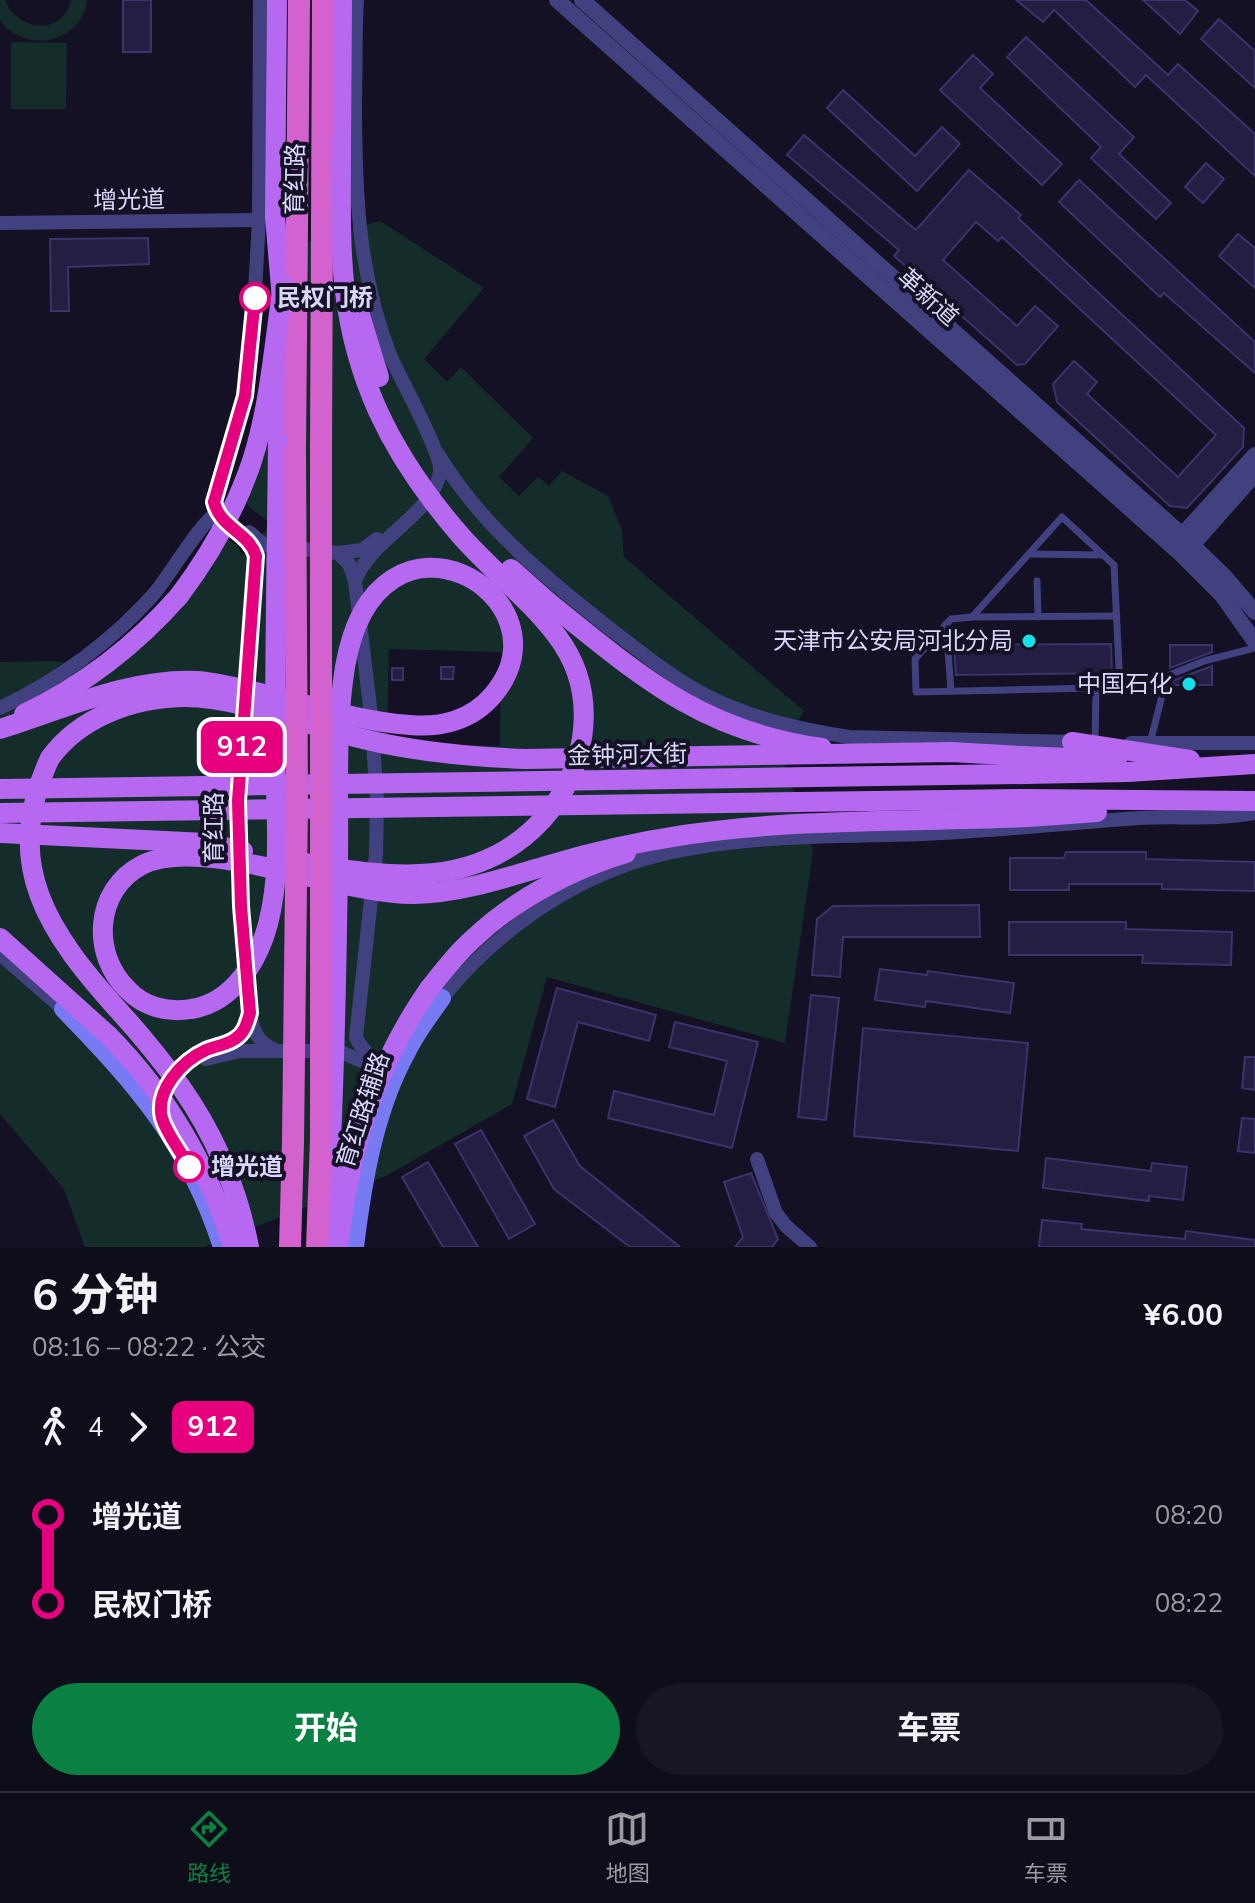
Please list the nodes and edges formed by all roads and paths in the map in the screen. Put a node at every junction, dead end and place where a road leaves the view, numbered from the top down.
1 (260, 0) edge
2 (277, 0) edge
3 (299, 0) edge
4 (323, 0) edge
5 (342, 0) edge
6 (357, 0) edge
7 (557, 0) edge
8 (582, 0) edge
9 (259, 220) junction
10 (0, 223) edge
11 (342, 236) junction
12 (283, 285) junction
13 (438, 454) junction
14 (1255, 455) edge
15 (1255, 474) edge
16 (433, 489) junction
17 (464, 494) junction
18 (212, 512) junction
19 (1182, 545) junction
20 (271, 547) junction
21 (338, 553) junction
22 (1029, 554) junction
23 (1103, 555) junction
24 (256, 562) junction
25 (355, 581) junction
26 (1037, 581) dead end
27 (1255, 612) edge
28 (1117, 616) junction
29 (972, 617) junction
30 (1038, 617) junction
31 (946, 624) junction
32 (1255, 645) edge
33 (1096, 688) junction
34 (951, 691) junction
35 (0, 708) edge
36 (0, 727) edge
37 (1072, 742) junction
38 (1095, 743) junction
39 (1255, 743) edge
40 (1150, 744) junction
41 (882, 754) junction
42 (1255, 764) edge
43 (1024, 765) junction
44 (1209, 765) junction
45 (0, 789) edge
46 (1255, 801) edge
47 (1027, 808) junction
48 (0, 813) edge
49 (1255, 813) edge
50 (0, 833) edge
51 (684, 835) junction
52 (0, 938) edge
53 (0, 954) edge
54 (442, 998) joint
55 (63, 1009) joint
56 (250, 1013) junction
57 (357, 1016) junction
58 (276, 1051) junction
59 (328, 1051) junction
60 (402, 1062) junction
61 (119, 1066) junction
62 (383, 1070) junction
63 (177, 1072) junction
64 (389, 1094) junction
65 (165, 1127) junction
66 (757, 1159) dead end
67 (222, 1247) edge
68 (233, 1247) edge
69 (249, 1247) edge
70 (290, 1247) edge
71 (317, 1247) edge
72 (336, 1247) edge
73 (355, 1247) edge
74 (810, 1247) edge

1 - 9 street, 育红路
2 - 12 main road
3 - 70 highway, 育红路, bridge
4 - 71 highway, 育红路, bridge
5 - 11 main road, bridge
6 - 13 street
7 - 19 street, 革新道
8 - 19 street, 革新道
9 - 10 street, 增光道
9 - 18 street, 育红路
11 - 41 main road, bridge
11 - 50 main road, bridge
12 - 36 main road, bridge
12 - 51 main road, bridge
13 - 16 street
13 - 17 street
14 - 19 street
15 - 19 street
16 - 17 street
16 - 21 street
16 - 25 street
17 - 37 street
18 - 20 street
18 - 24 street
18 - 35 street, 育红路
19 - 27 street, 革新道
19 - 32 street, 革新道
20 - 21 street
20 - 24 street
21 - 25 street
22 - 23 lane
22 - 23 lane
22 - 29 lane
23 - 28 lane
24 - 56 street, 育红路
25 - 57 street
26 - 30 lane
28 - 30 lane
28 - 33 lane
29 - 30 lane
29 - 31 lane
31 - 34 lane
31 - 34 lane
32 - 40 lane
33 - 34 lane
33 - 38 lane
36 - 72 main road, bridge
37 - 38 street
37 - 44 main road
38 - 40 street
39 - 40 street
41 - 43 main road, bridge
41 - 69 main road, bridge
42 - 44 main road, 金钟河大街
43 - 44 main road, 金钟河大街
43 - 45 main road, 金钟河大街, bridge
46 - 47 main road, 金钟河大街
47 - 48 main road, 金钟河大街, bridge
47 - 51 main road, bridge
49 - 54 street
51 - 72 main road, bridge
52 - 68 main road, bridge
53 - 55 street
54 - 60 main road, 育红路辅路
55 - 61 main road
56 - 58 street
56 - 63 street
57 - 59 street
57 - 62 street
58 - 59 street
58 - 63 street
59 - 62 street
60 - 62 street
60 - 64 main road, 育红路辅路
61 - 63 street
61 - 65 main road
62 - 64 street
63 - 65 street
64 - 73 main road, 育红路辅路
65 - 67 main road
66 - 74 street

